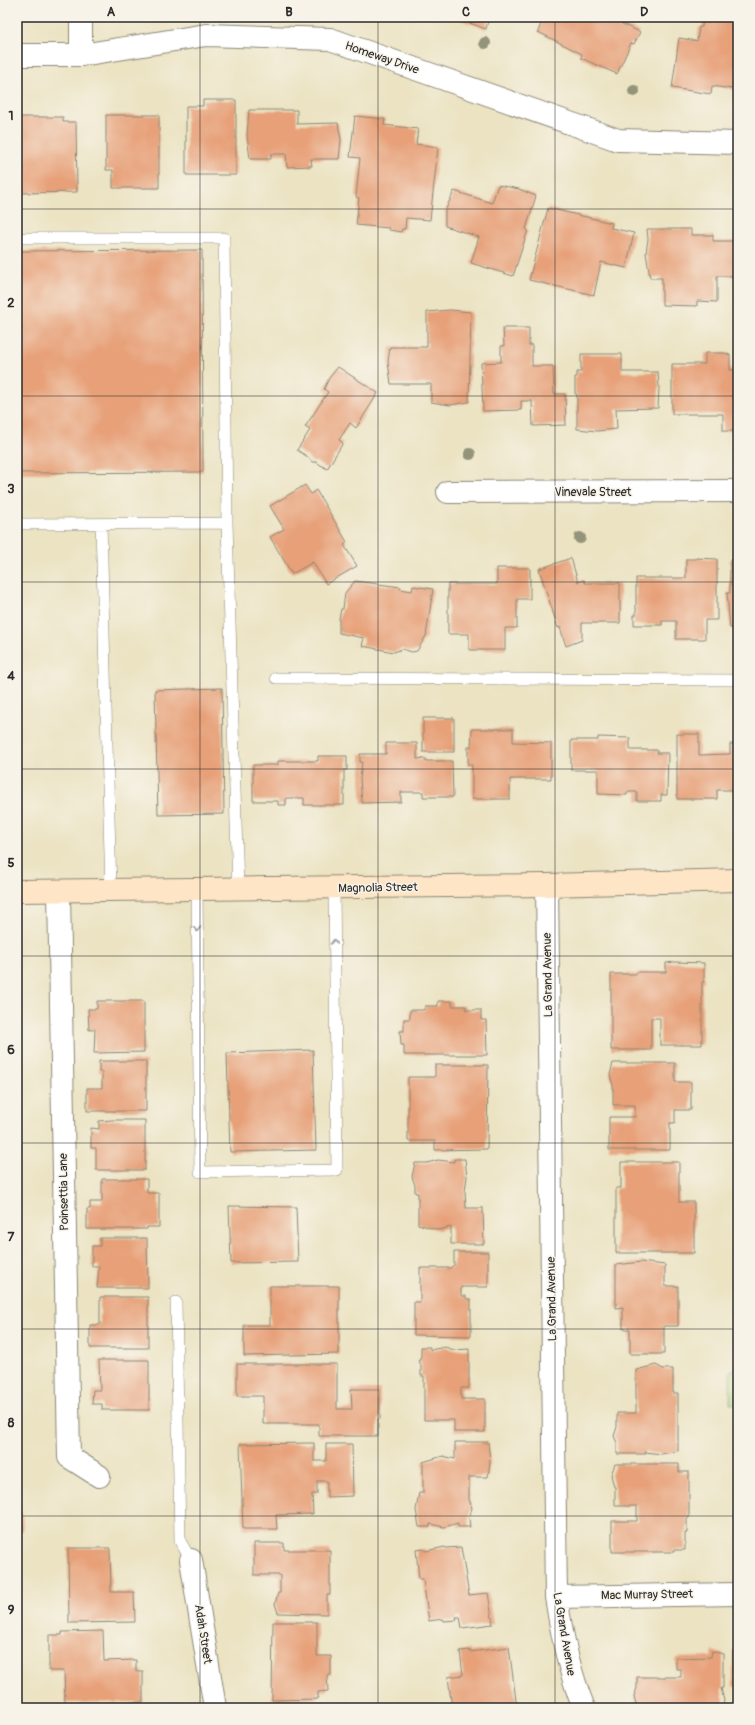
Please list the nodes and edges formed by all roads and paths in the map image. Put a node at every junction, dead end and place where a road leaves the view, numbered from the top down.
1 (81, 17) edge
2 (17, 55) edge
3 (81, 55) junction
4 (738, 143) edge
5 (17, 238) edge
6 (738, 491) edge
7 (448, 492) dead end
8 (227, 523) junction
9 (17, 524) edge
10 (101, 524) junction
11 (276, 678) dead end
12 (738, 680) edge
13 (738, 880) edge
14 (547, 886) junction
15 (334, 888) junction
16 (238, 889) junction
17 (197, 890) junction
18 (111, 891) junction
19 (17, 892) edge
20 (59, 892) junction
21 (176, 1302) dead end
22 (98, 1476) dead end
23 (191, 1560) joint
24 (738, 1594) edge
25 (556, 1597) junction
26 (215, 1708) edge
27 (584, 1708) edge

1 - 3 street
2 - 3 street, Homeway Drive
3 - 4 street, Homeway Drive
5 - 8 lane
6 - 7 street, Vinevale Street
8 - 10 lane
8 - 16 lane
9 - 10 lane
10 - 18 lane
11 - 12 lane
13 - 14 main road, Magnolia Street
14 - 15 main road, Magnolia Street
14 - 25 street, La Grand Avenue
15 - 16 main road, Magnolia Street
17 -> 15 lane
16 - 17 main road, Magnolia Street
17 - 18 main road, Magnolia Street
18 - 20 main road, Magnolia Street
19 - 20 main road, Magnolia Street
20 - 22 street, Poinsettia Lane
21 - 23 lane
23 - 26 street, Adah Street
24 - 25 street, Mac Murray Street
25 - 27 street, La Grand Avenue

